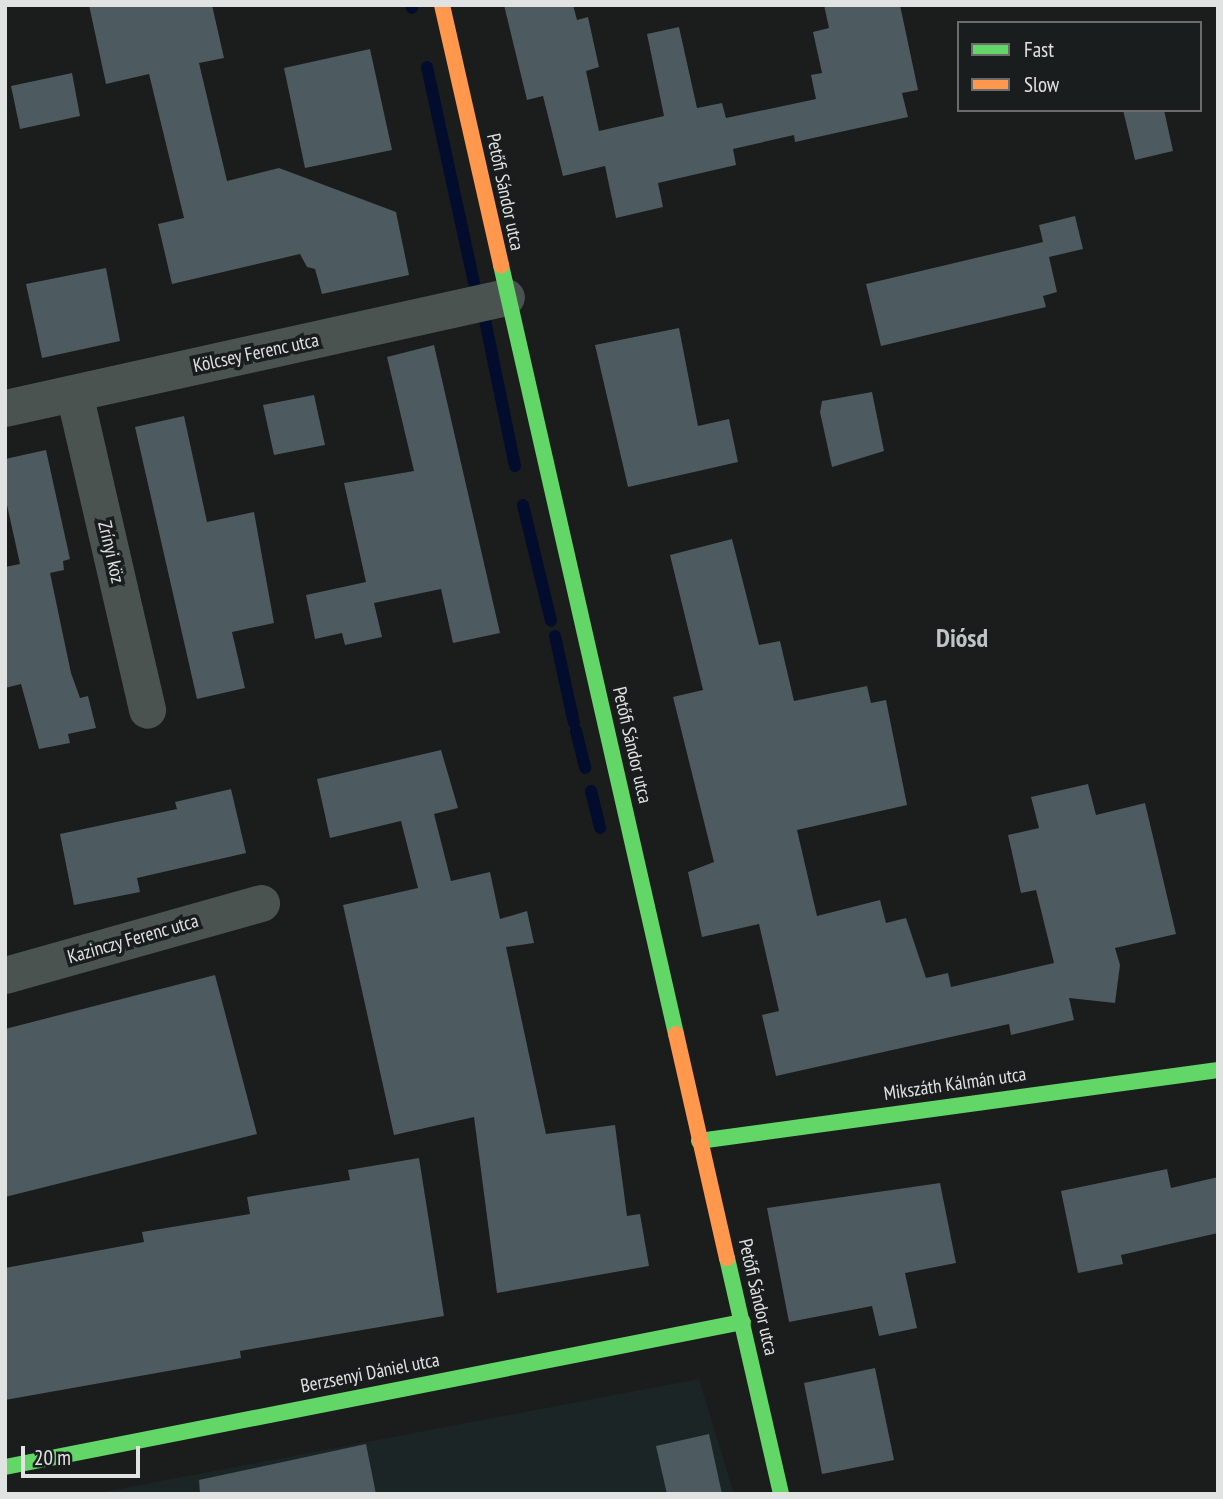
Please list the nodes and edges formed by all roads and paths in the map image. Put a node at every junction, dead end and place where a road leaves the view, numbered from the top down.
1 (442, 5) edge
2 (506, 297) junction
3 (74, 393) junction
4 (5, 408) edge
5 (147, 710) dead end
6 (261, 903) dead end
7 (5, 975) edge
8 (1218, 1070) edge
9 (699, 1141) junction
10 (743, 1322) junction
11 (5, 1467) edge
12 (781, 1494) edge

1 - 2 street, Petőfi Sándor utca
2 - 3 street, Kölcsey Ferenc utca
2 - 9 street, Petőfi Sándor utca
3 - 4 street, Kölcsey Ferenc utca
3 - 5 street, Zrínyi köz
6 - 7 street, Kazinczy Ferenc utca
8 - 9 street, Mikszáth Kálmán utca
9 - 10 street, Petőfi Sándor utca
10 - 11 street, Berzsenyi Dániel utca
10 - 12 street, Petőfi Sándor utca

